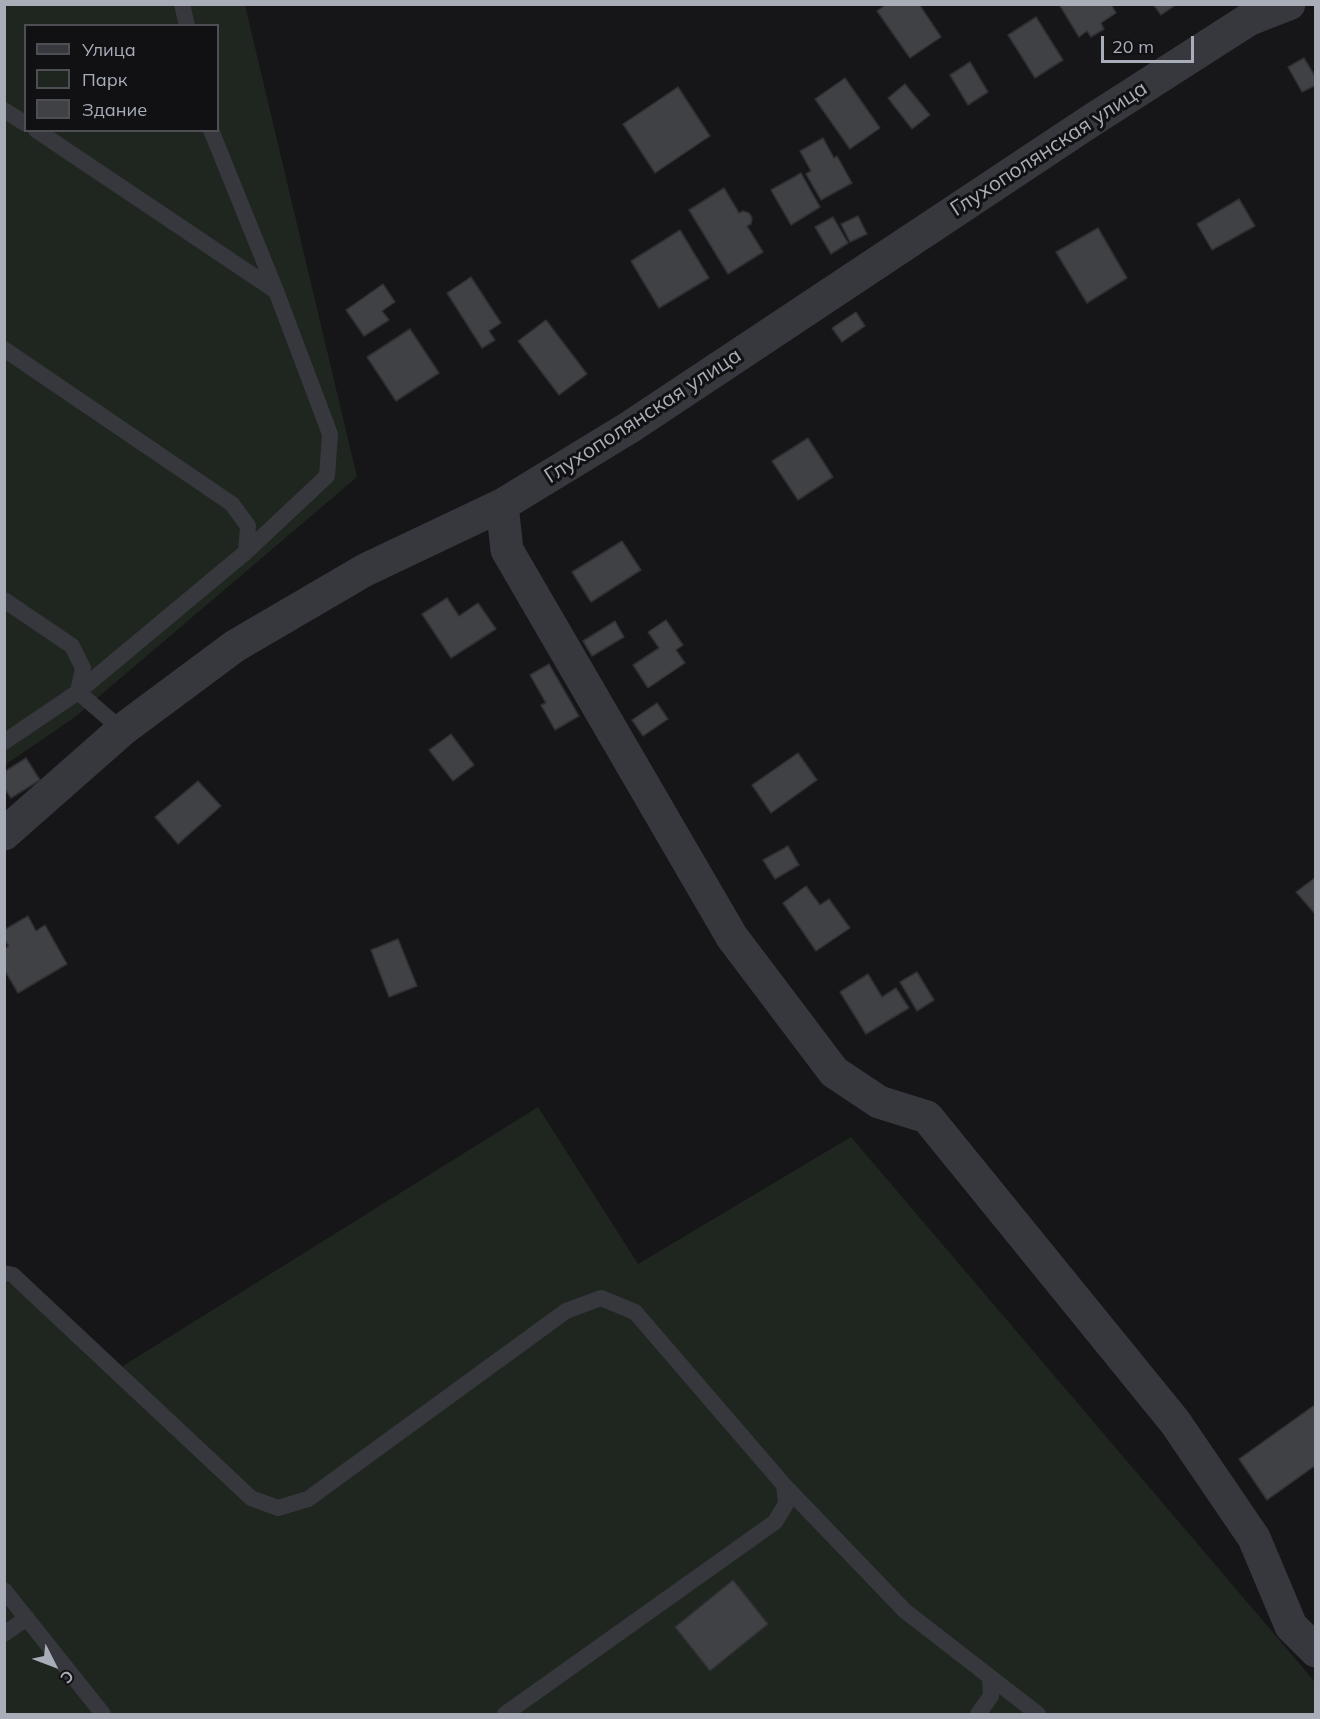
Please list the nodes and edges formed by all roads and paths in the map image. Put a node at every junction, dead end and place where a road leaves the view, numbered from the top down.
1 (182, 4) edge
2 (1289, 4) edge
3 (187, 24) edge
4 (4, 110) edge
5 (24, 123) edge
6 (39, 132) edge
7 (212, 132) edge
8 (276, 291) junction
9 (4, 349) edge
10 (502, 505) junction
11 (246, 552) junction
12 (4, 600) edge
13 (78, 692) junction
14 (122, 730) junction
15 (4, 742) edge
16 (4, 834) edge
17 (4, 1273) edge
18 (784, 1485) junction
19 (4, 1590) edge
20 (27, 1618) junction
21 (4, 1634) edge
22 (1316, 1651) edge
23 (990, 1678) junction
24 (103, 1714) edge
25 (505, 1714) edge
26 (978, 1714) edge
27 (1038, 1714) edge

1 - 3 lane
2 - 10 street, Глухополянская улица
4 - 5 lane
6 - 8 lane
7 - 8 lane
8 - 11 lane
9 - 11 lane
10 - 14 street, Глухополянская улица
10 - 22 street
11 - 13 lane
12 - 13 lane
13 - 14 lane
13 - 15 lane
14 - 16 street, Глухополянская улица
17 - 18 lane
18 - 23 lane
18 - 25 lane
19 - 20 lane
20 - 21 lane
20 - 24 lane
23 - 26 lane
23 - 27 lane

